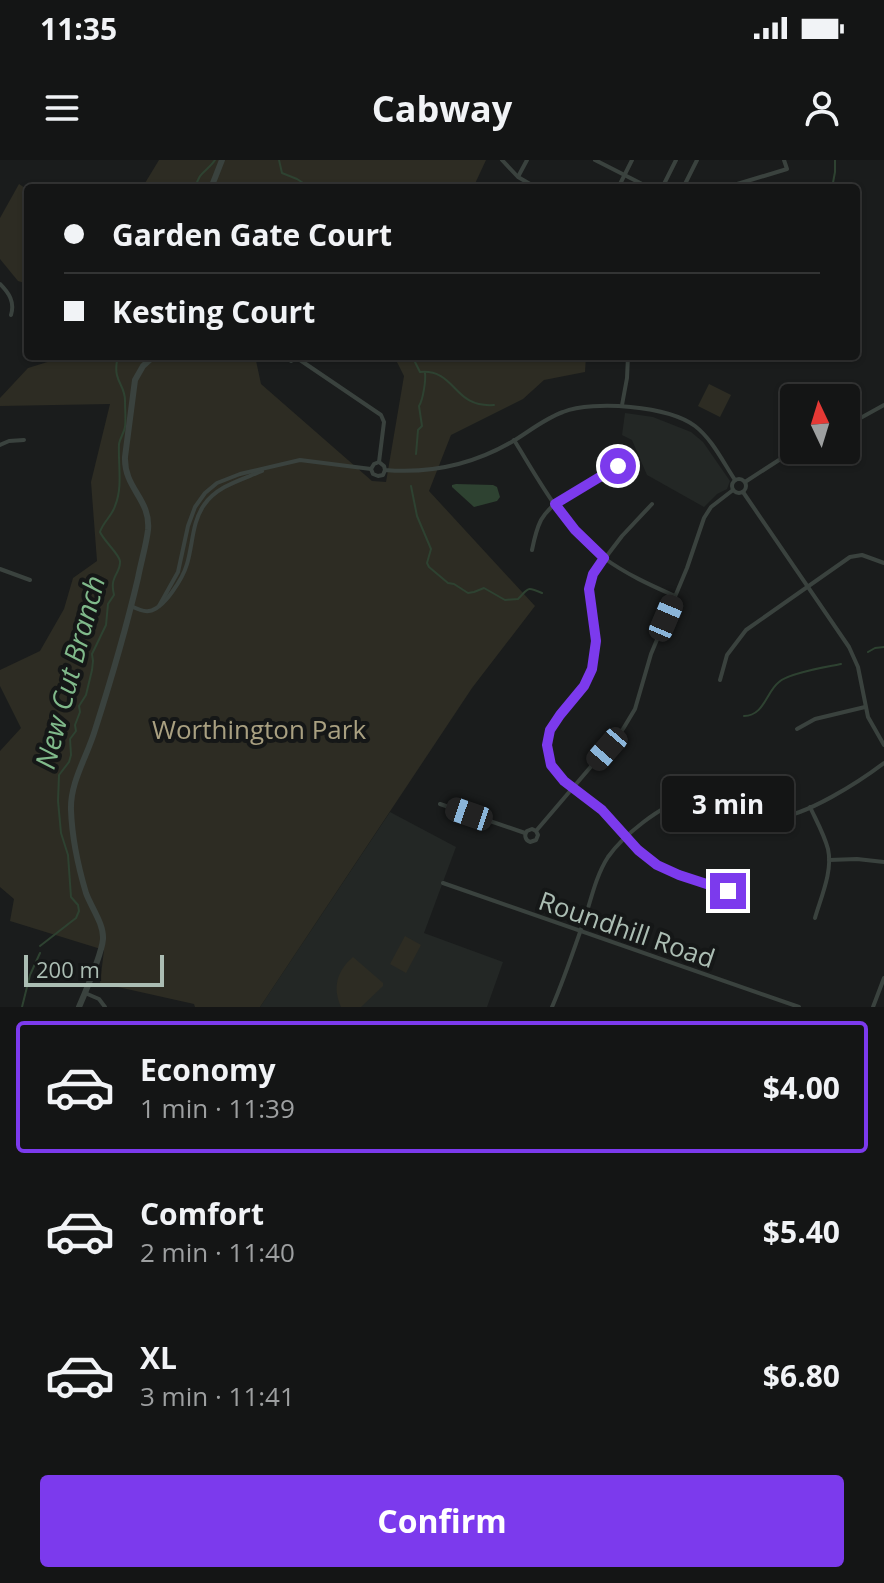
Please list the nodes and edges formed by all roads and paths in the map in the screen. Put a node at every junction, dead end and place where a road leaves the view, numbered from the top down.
1 (222, 160) edge
2 (502, 160) edge
3 (527, 160) edge
4 (595, 160) edge
5 (632, 160) edge
6 (676, 160) edge
7 (697, 160) edge
8 (784, 160) edge
9 (624, 175) junction
10 (518, 177) junction
11 (213, 184) edge
12 (530, 184) edge
13 (620, 184) edge
14 (642, 184) edge
15 (664, 184) edge
16 (685, 184) edge
17 (737, 184) edge
18 (0, 284) edge
19 (11, 315) dead end
20 (150, 360) edge
21 (302, 360) edge
22 (628, 360) edge
23 (884, 405) edge
24 (622, 406) junction
25 (860, 418) edge
26 (24, 440) dead end
27 (514, 440) junction
28 (0, 445) edge
29 (780, 460) edge
30 (379, 462) junction
31 (618, 466) dead end
32 (371, 469) junction
33 (385, 470) junction
34 (735, 480) junction
35 (745, 482) junction
36 (733, 490) junction
37 (743, 492) junction
38 (555, 504) junction
39 (652, 504) dead end
40 (532, 550) dead end
41 (604, 558) junction
42 (884, 563) edge
43 (0, 569) edge
44 (30, 580) dead end
45 (808, 586) junction
46 (675, 596) junction
47 (131, 606) junction
48 (720, 680) dead end
49 (865, 707) junction
50 (797, 729) dead end
51 (884, 745) edge
52 (884, 763) edge
53 (573, 788) junction
54 (440, 804) dead end
55 (810, 807) junction
56 (536, 831) junction
57 (525, 833) junction
58 (626, 837) junction
59 (829, 860) junction
60 (884, 862) edge
61 (443, 883) dead end
62 (728, 891) dead end
63 (815, 918) dead end
64 (580, 932) junction
65 (884, 978) edge
66 (85, 993) junction
67 (79, 1007) edge
68 (105, 1007) edge
69 (552, 1007) edge
70 (799, 1007) edge
71 (873, 1007) edge

1 - 11 street
2 - 10 street
3 - 10 street
4 - 9 street
5 - 9 street
6 - 15 street
7 - 16 street
8 - 17 street
9 - 13 street
9 - 14 street
10 - 12 street
18 - 19 street
20 - 47 street
21 - 30 street
22 - 24 street
23 - 25 street
24 - 27 street
24 - 34 street
26 - 28 street
27 - 33 street
27 - 38 street
29 - 35 street
30 - 32 street
30 - 33 street
31 - 38 street
32 - 33 street
32 - 47 street
34 - 35 street
34 - 36 street
35 - 37 street
36 - 37 street
36 - 46 street
37 - 45 street
38 - 40 street
38 - 41 street
39 - 41 street
41 - 46 street
41 - 53 street
42 - 45 street
43 - 44 street
45 - 48 street
45 - 49 street
46 - 53 street
47 - 66 street
49 - 50 street
49 - 51 street
52 - 55 street
53 - 56 street
53 - 58 street
54 - 57 street
55 - 58 street
55 - 59 street
56 - 57 street
56 - 57 street
58 - 62 street
58 - 64 street
59 - 60 street
59 - 63 street
61 - 64 street, Roundhill Road
64 - 69 street
64 - 70 street, Roundhill Road
65 - 71 street
66 - 67 street
66 - 68 street

